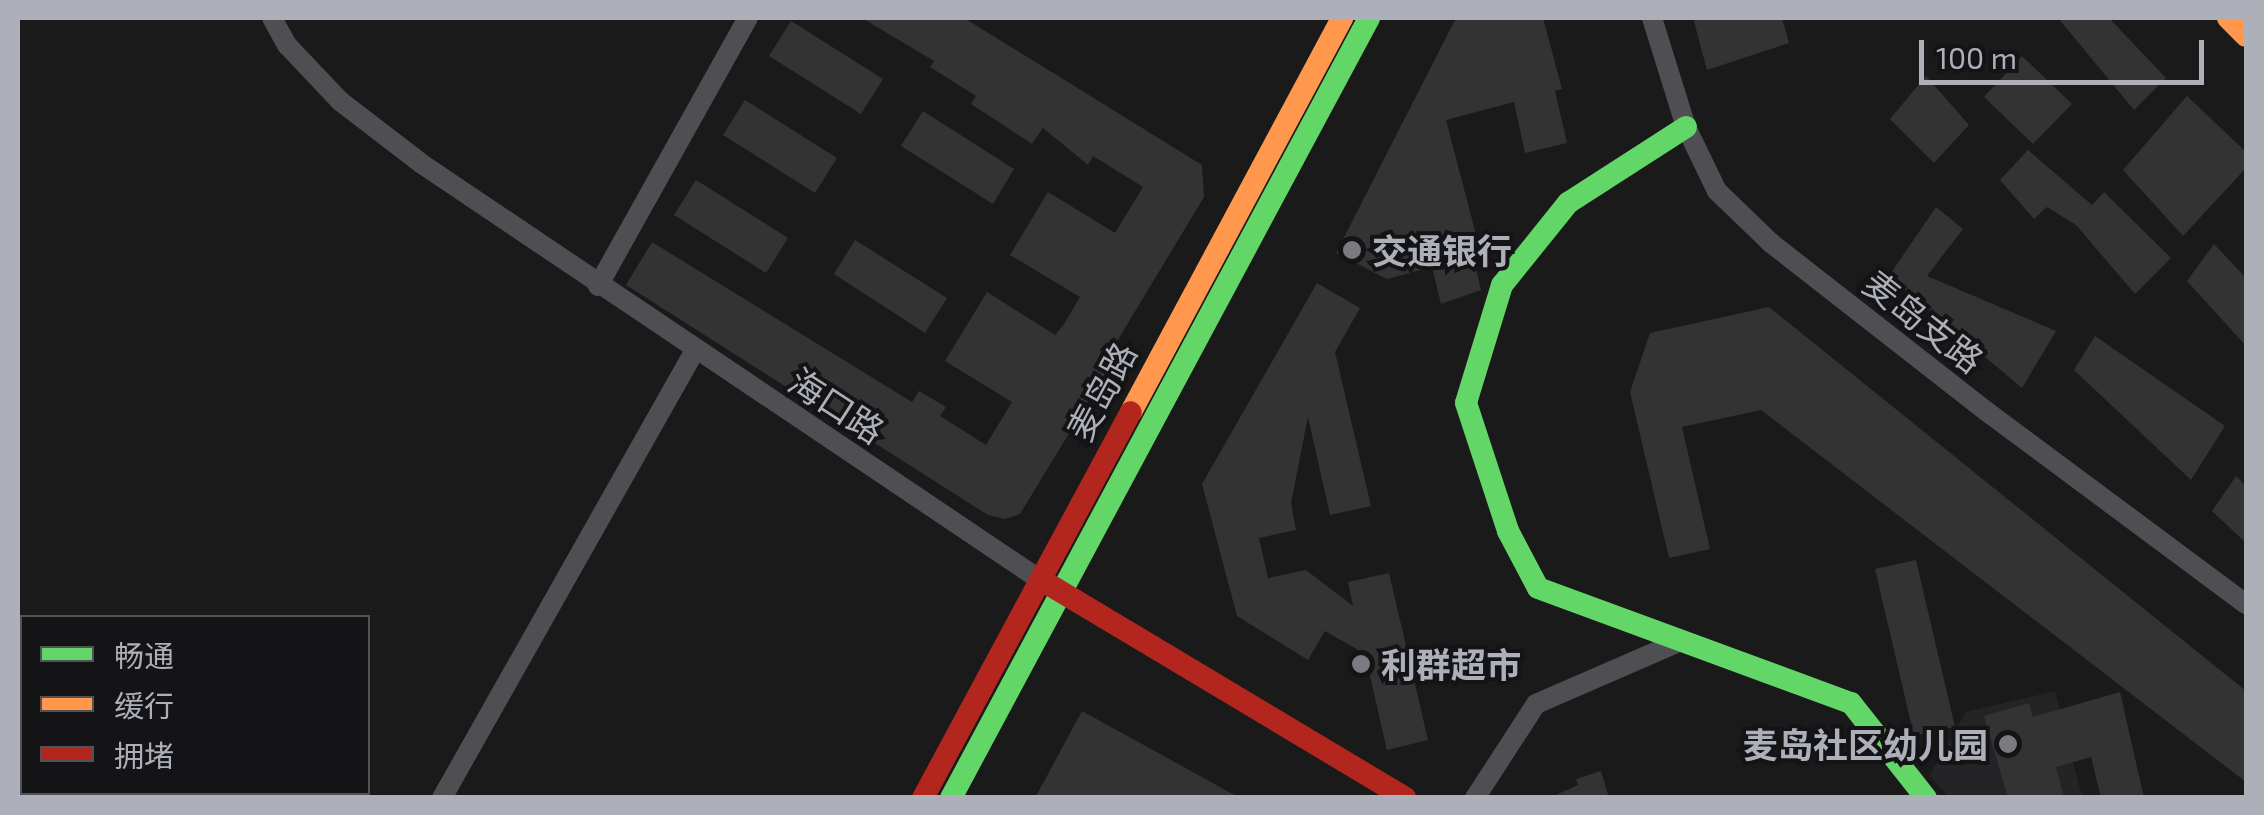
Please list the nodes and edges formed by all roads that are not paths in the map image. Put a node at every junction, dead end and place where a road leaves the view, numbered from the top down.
1 (272, 18) edge
2 (748, 18) edge
3 (1342, 18) edge
4 (1370, 18) edge
5 (1652, 18) edge
6 (2228, 18) edge
7 (2246, 36) edge
8 (1686, 126) junction
9 (598, 286) junction
10 (694, 352) junction
11 (1039, 579) junction
12 (1061, 591) junction
13 (2246, 604) edge
14 (1681, 641) junction
15 (442, 798) edge
16 (923, 798) edge
17 (951, 798) edge
18 (1406, 798) edge
19 (1475, 798) edge
20 (1926, 798) edge

1 - 9 street, 海口路
2 - 9 street
3 - 11 main road, 麦岛路
4 - 12 main road, 麦岛路
5 - 8 street, 麦岛支路
6 - 7 main road
8 - 13 street, 麦岛支路
8 - 14 main road
9 - 10 street, 海口路
10 - 11 street, 海口路
10 - 15 street
11 - 12 main road, 海口路
11 - 16 main road, 麦岛路
12 - 17 main road, 麦岛路
12 - 18 main road, 海口路
14 - 19 street
14 - 20 main road

